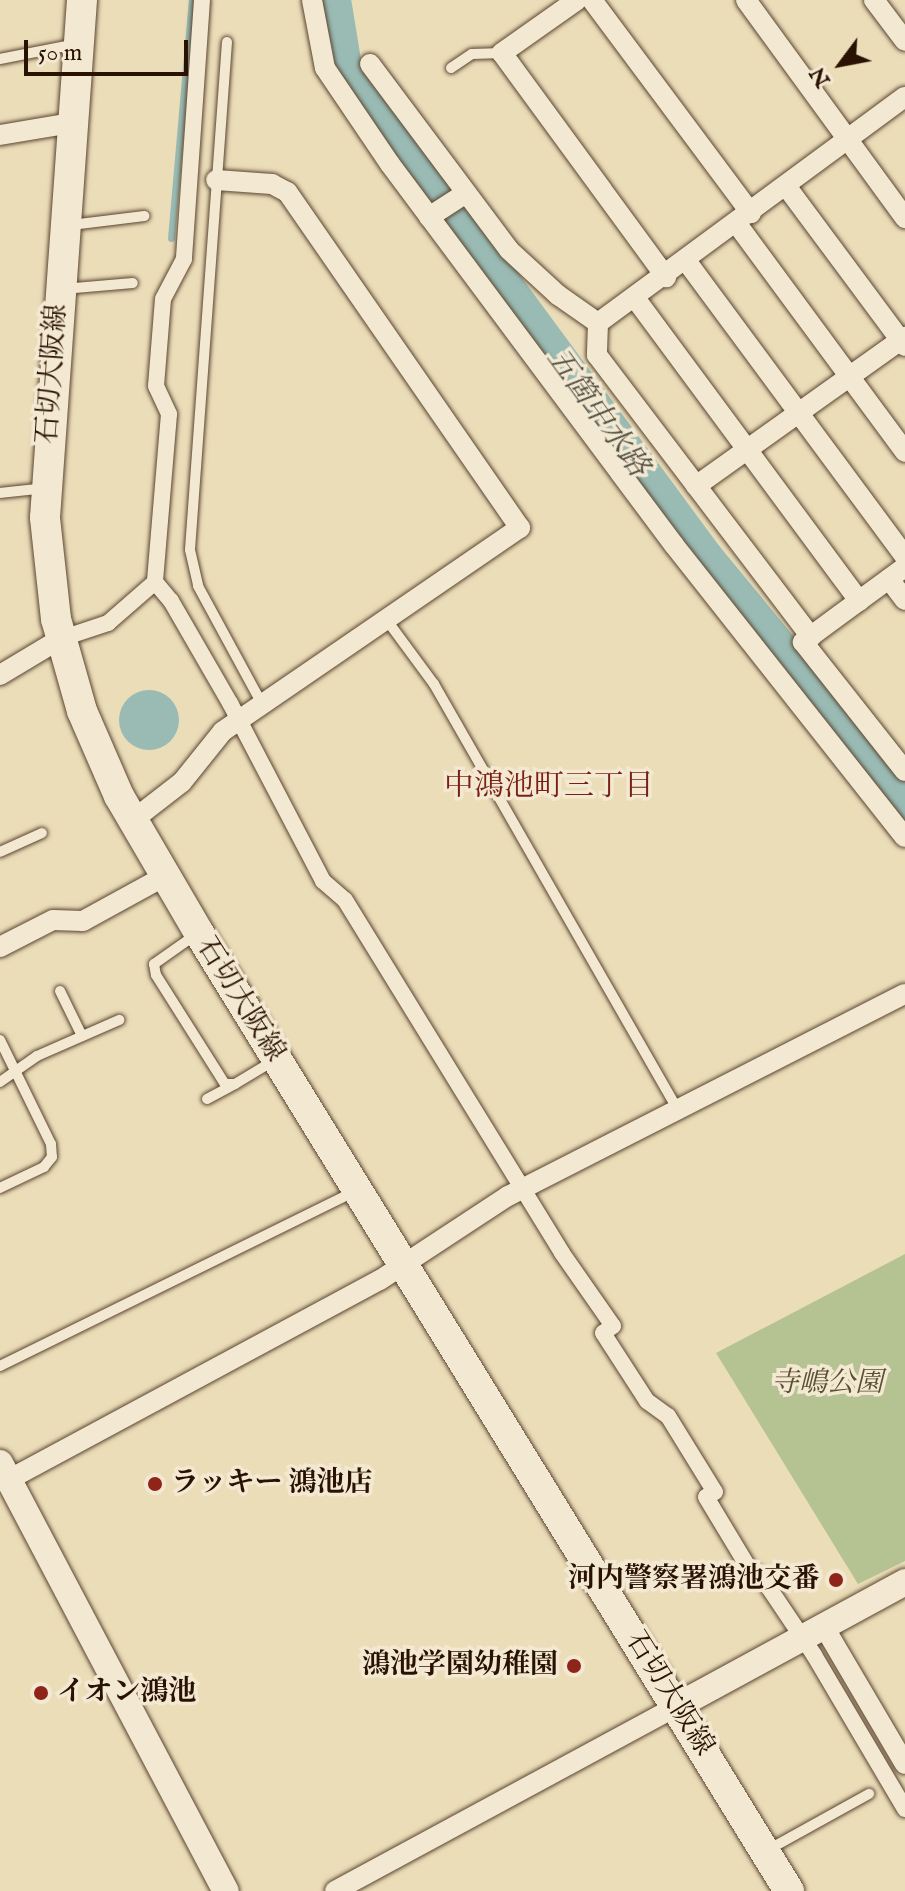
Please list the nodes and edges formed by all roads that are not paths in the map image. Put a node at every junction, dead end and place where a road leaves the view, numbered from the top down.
1 (82, 0) edge
2 (202, 0) edge
3 (312, 0) edge
4 (577, 0) edge
5 (592, 0) edge
6 (746, 0) edge
7 (874, 0) edge
8 (905, 41) edge
9 (227, 42) dead end
10 (78, 43) junction
11 (502, 53) junction
12 (0, 59) edge
13 (370, 64) dead end
14 (451, 68) dead end
15 (905, 97) edge
16 (72, 123) junction
17 (0, 135) edge
18 (847, 139) junction
19 (216, 180) junction
20 (786, 186) junction
21 (466, 193) junction
22 (144, 216) dead end
23 (429, 217) junction
24 (744, 218) junction
25 (905, 218) edge
26 (65, 225) junction
27 (687, 262) junction
28 (666, 277) junction
29 (133, 283) dead end
30 (59, 289) junction
31 (635, 298) junction
32 (598, 323) junction
33 (904, 341) edge
34 (849, 377) junction
35 (798, 413) junction
36 (747, 450) junction
37 (905, 452) edge
38 (696, 486) junction
39 (46, 488) junction
40 (0, 493) edge
41 (905, 557) edge
42 (897, 573) edge
43 (155, 582) junction
44 (905, 600) edge
45 (859, 601) junction
46 (386, 619) junction
47 (811, 637) junction
48 (60, 639) junction
49 (0, 675) edge
50 (262, 704) junction
51 (239, 719) junction
52 (905, 771) edge
53 (133, 820) junction
54 (42, 833) dead end
55 (905, 837) edge
56 (1, 849) edge
57 (165, 876) junction
58 (199, 933) junction
59 (0, 947) edge
60 (60, 991) dead end
61 (905, 994) edge
62 (119, 1020) dead end
63 (82, 1036) junction
64 (0, 1040) edge
65 (277, 1059) junction
66 (17, 1074) junction
67 (0, 1082) edge
68 (235, 1084) junction
69 (207, 1099) dead end
70 (678, 1110) junction
71 (0, 1188) edge
72 (523, 1189) junction
73 (358, 1190) junction
74 (404, 1263) junction
75 (0, 1366) edge
76 (4, 1471) edge
77 (905, 1582) edge
78 (812, 1631) junction
79 (677, 1706) junction
80 (905, 1764) edge
81 (869, 1794) dead end
82 (905, 1809) edge
83 (765, 1851) junction
84 (226, 1891) edge
85 (335, 1891) edge
86 (789, 1891) edge

1 - 10 main road, 石切大阪線
2 - 43 street
3 - 23 street
4 - 11 street
5 - 24 street
6 - 18 street
7 - 8 street
9 - 19 lane
10 - 12 lane
10 - 16 main road, 石切大阪線
11 - 14 lane
11 - 28 street
13 - 21 street
15 - 18 street
16 - 17 street
16 - 26 main road, 石切大阪線
18 - 20 street
18 - 25 street
19 - 46 street
19 - 50 lane
20 - 24 street
20 - 33 street
21 - 23 street
21 - 32 street
22 - 26 lane
23 - 55 street
24 - 27 street
24 - 34 street
26 - 30 main road, 石切大阪線
27 - 28 street
27 - 35 street
28 - 31 street
29 - 30 lane
30 - 39 main road, 石切大阪線
31 - 32 street
31 - 36 street
32 - 38 street
33 - 34 street
34 - 35 street
34 - 37 street
35 - 36 street
35 - 41 street
36 - 38 street
36 - 45 street
38 - 47 street
39 - 40 lane
39 - 48 main road, 石切大阪線
42 - 44 street
42 - 45 street
43 - 48 street
43 - 51 street
45 - 47 street
46 - 50 street
46 - 70 lane
47 - 52 street
48 - 49 street
48 - 53 main road, 石切大阪線
50 - 51 street
51 - 53 street
51 - 72 street
53 - 57 main road, 石切大阪線
54 - 56 lane
57 - 58 main road, 石切大阪線
57 - 59 street
58 - 65 main road, 石切大阪線
58 - 68 lane
60 - 63 lane
61 - 70 street
62 - 63 lane
63 - 66 lane
64 - 66 lane
65 - 68 lane
65 - 73 main road, 石切大阪線
66 - 67 lane
66 - 71 lane
68 - 69 lane
70 - 72 street
72 - 74 street
72 - 78 street
73 - 74 main road, 石切大阪線
73 - 75 lane
74 - 76 street
74 - 79 main road, 石切大阪線
76 - 84 street
77 - 78 street
78 - 79 street
78 - 80 street
78 - 82 street
79 - 83 main road, 石切大阪線
79 - 85 street
81 - 83 lane
83 - 86 main road, 石切大阪線

